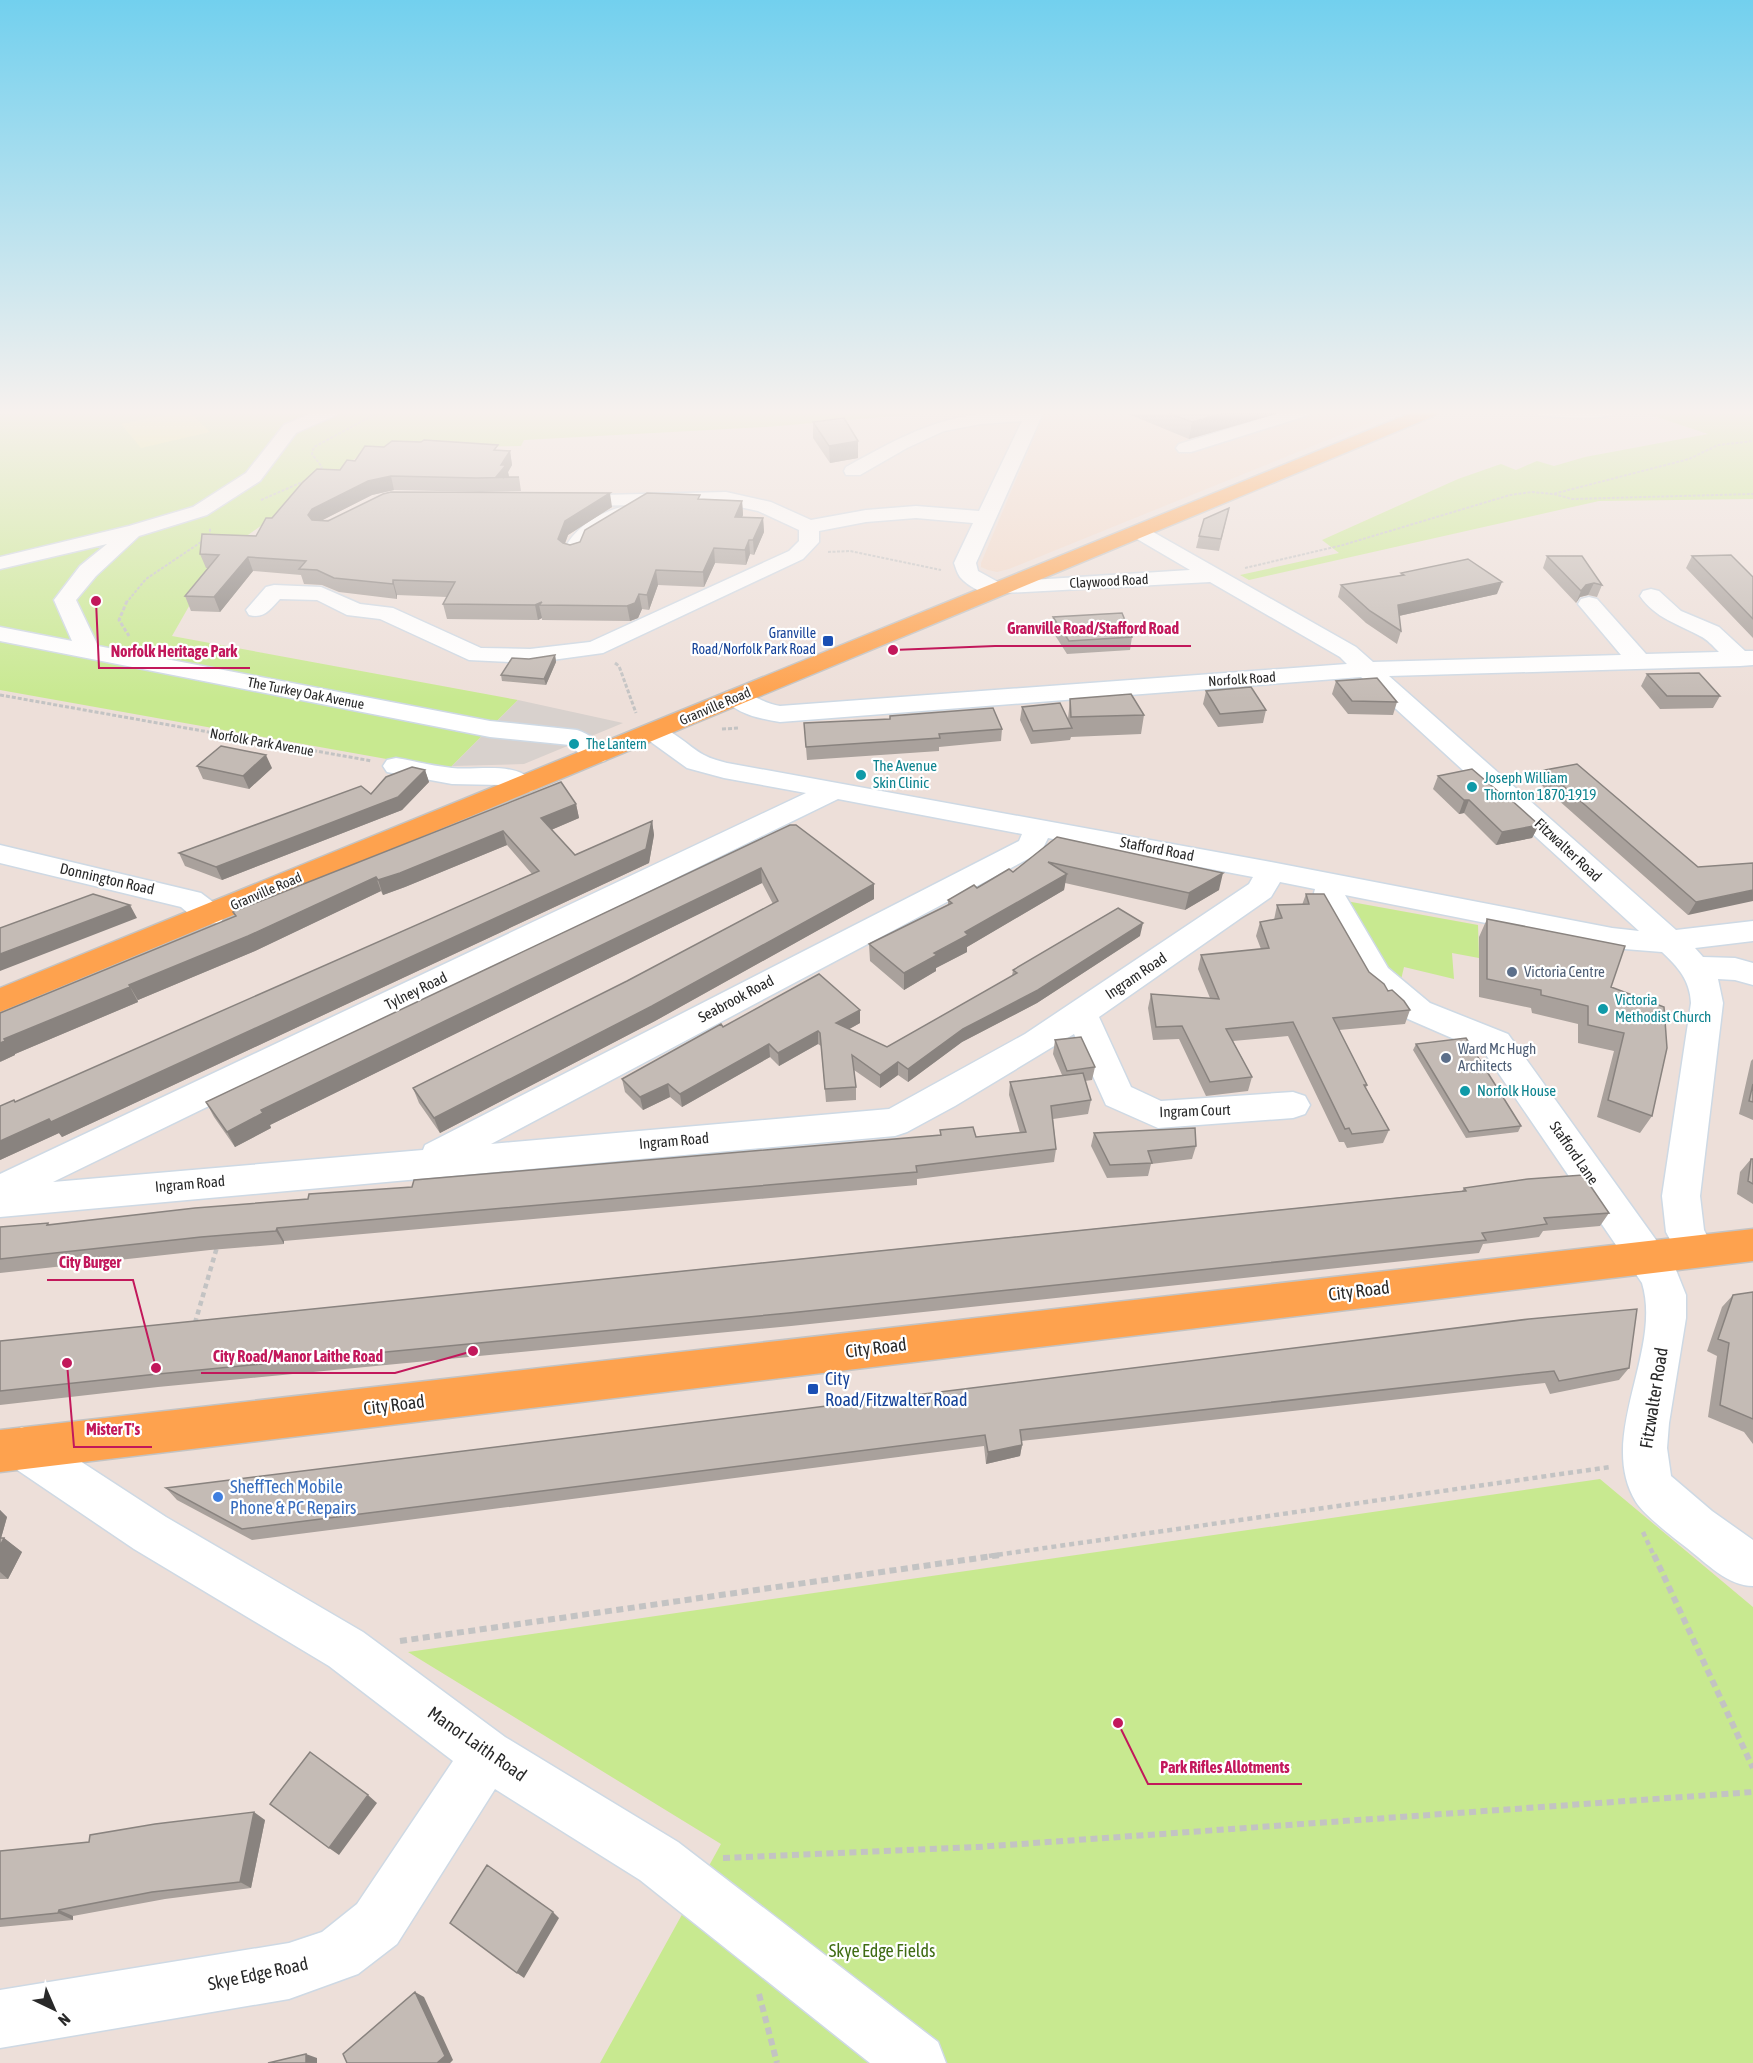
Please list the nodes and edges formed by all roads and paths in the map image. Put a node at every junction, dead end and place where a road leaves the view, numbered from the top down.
1 (206, 507) edge
2 (629, 507) edge
3 (767, 507) edge
4 (991, 507) edge
5 (1198, 507) edge
6 (1469, 507) edge
7 (986, 518) junction
8 (209, 524) dead end
9 (809, 527) junction
10 (135, 531) junction
11 (1139, 532) junction
12 (573, 552) edge
13 (796, 555) junction
14 (0, 563) edge
15 (969, 574) junction
16 (1215, 575) junction
17 (1000, 588) junction
18 (1651, 596) dead end
19 (1589, 604) dead end
20 (257, 610) dead end
21 (0, 634) edge
22 (132, 642) dead end
23 (595, 648) junction
24 (88, 650) junction
25 (1746, 659) edge
26 (1639, 661) junction
27 (1369, 669) junction
28 (0, 694) edge
29 (735, 697) junction
30 (653, 732) junction
31 (586, 746) junction
32 (396, 766) joint
33 (523, 785) junction
34 (831, 792) junction
35 (1038, 827) junction
36 (0, 854) edge
37 (1271, 871) junction
38 (1330, 883) junction
39 (210, 915) junction
40 (1753, 931) edge
41 (1669, 941) junction
42 (1694, 968) junction
43 (1753, 974) edge
44 (0, 1001) edge
45 (1082, 1013) junction
46 (1293, 1105) dead end
47 (424, 1162) junction
48 (0, 1191) edge
49 (0, 1202) edge
50 (219, 1241) edge
51 (1753, 1245) edge
52 (1696, 1251) junction
53 (1648, 1257) junction
54 (194, 1329) edge
55 (11, 1450) edge
56 (1644, 1456) junction
57 (1642, 1529) dead end
58 (1753, 1563) edge
59 (346, 1649) junction
60 (487, 1755) junction
61 (1753, 1768) edge
62 (1753, 1792) edge
63 (718, 1858) dead end
64 (0, 2019) edge
65 (917, 2063) edge

1 - 10 street
2 - 12 street
3 - 9 street
4 - 7 street
5 - 11 main road, Granville Road
6 - 16 path
7 - 9 street
7 - 15 street
8 - 22 path
9 - 13 street
10 - 14 street
10 - 24 street
11 - 16 street, Fitzwalter Road
11 - 17 main road, Granville Road
13 - 15 path
13 - 23 street
15 - 17 street
16 - 17 street, Claywood Road
16 - 27 street, Fitzwalter Road
17 - 29 main road, Granville Road
18 - 25 street
19 - 26 street
20 - 23 street
21 - 24 street, The Turkey Oak Avenue
23 - 31 path
24 - 31 street, The Turkey Oak Avenue
25 - 26 street, Norfolk Road
26 - 27 street, Norfolk Road
27 - 29 street, Norfolk Road
27 - 41 street, Fitzwalter Road
28 - 32 path, Norfolk Park Avenue
29 - 30 main road, Granville Road
30 - 31 main road, Granville Road
30 - 34 street, Stafford Road
31 - 33 main road, Granville Road
32 - 33 street
33 - 39 main road, Granville Road
34 - 35 street, Stafford Road
34 - 48 street, Tylney Road
35 - 37 street, Stafford Road
35 - 47 street, Seabrook Road
36 - 39 street, Donnington Road
37 - 38 street, Stafford Road
37 - 45 street, Ingram Road
38 - 41 street, Stafford Road
38 - 53 street, Stafford Lane
39 - 44 main road, Granville Road
40 - 41 street, Stafford Road
41 - 42 street, Fitzwalter Road
42 - 43 street
42 - 52 street, Fitzwalter Road
45 - 46 street, Ingram Court
45 - 47 street, Ingram Road
47 - 49 street, Ingram Road
50 - 54 path
51 - 52 main road, City Road
52 - 53 main road, City Road
53 - 55 main road, City Road
53 - 56 street, Fitzwalter Road
55 - 59 street, Manor Laith Road
56 - 58 street, Fitzwalter Road
56 - 59 path
57 - 61 path
59 - 60 street, Manor Laith Road
60 - 64 street, Skye Edge Road
60 - 65 street, Manor Laith Road
62 - 63 path

